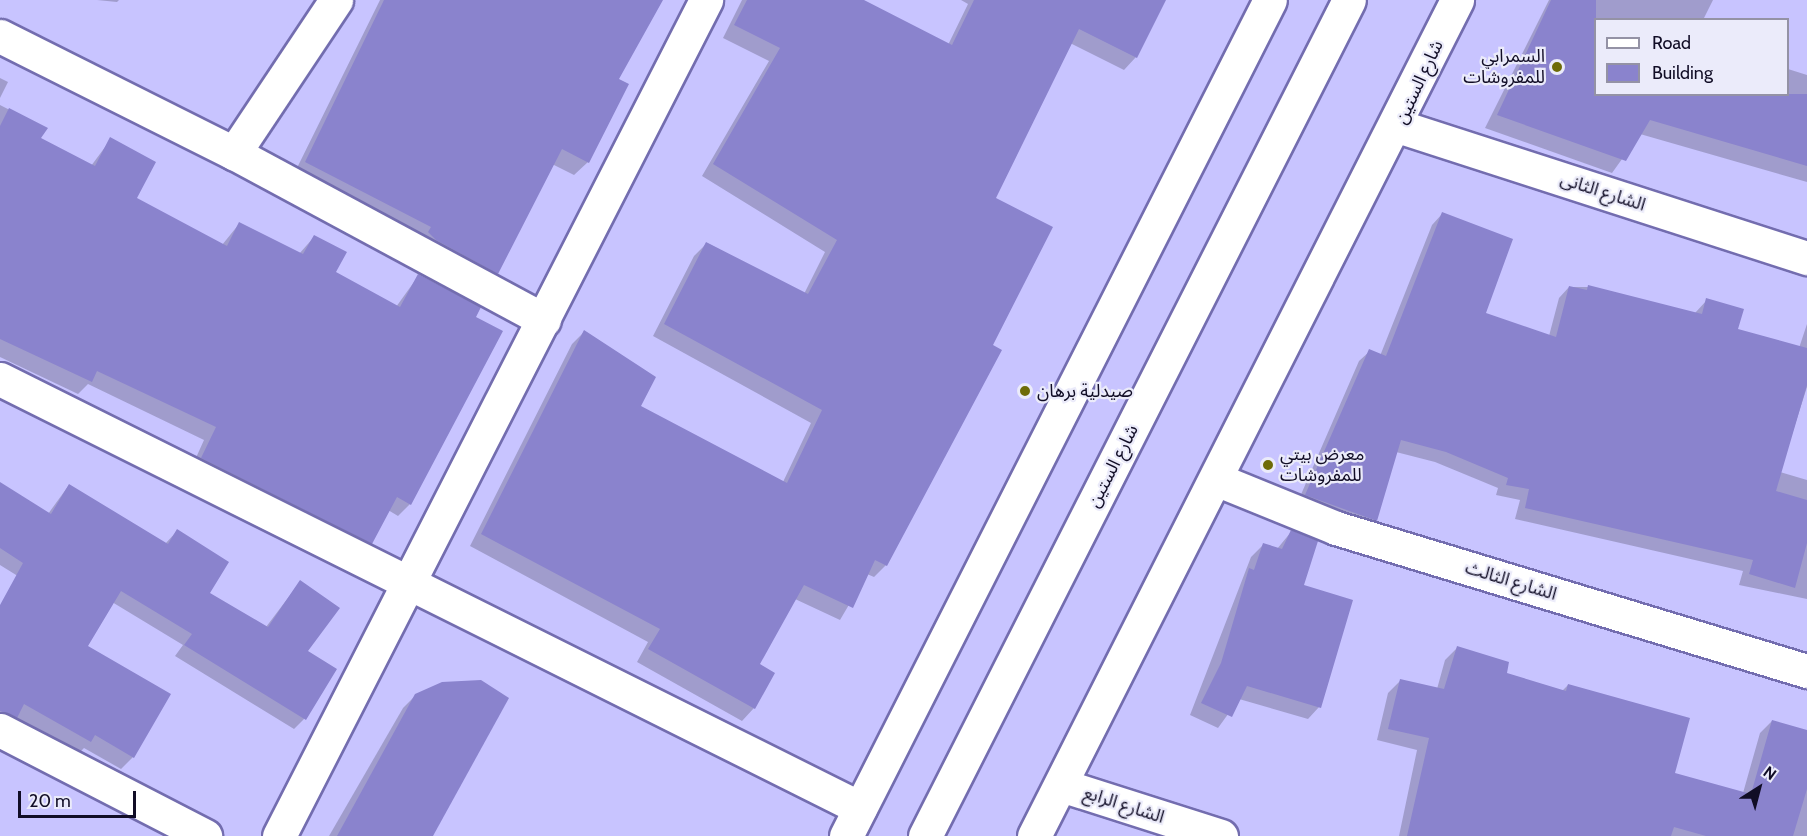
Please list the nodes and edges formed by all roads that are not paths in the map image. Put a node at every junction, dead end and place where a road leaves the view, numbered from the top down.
1 (336, 0) edge
2 (706, 0) edge
3 (1270, 0) edge
4 (1349, 0) edge
5 (1457, 0) edge
6 (0, 36) edge
7 (1398, 126) junction
8 (234, 153) junction
9 (1807, 258) edge
10 (544, 320) junction
11 (0, 379) edge
12 (1218, 480) junction
13 (408, 587) junction
14 (1807, 671) edge
15 (0, 730) edge
16 (1060, 785) junction
17 (853, 822) edge
18 (205, 836) edge
19 (279, 836) edge
20 (925, 836) edge
21 (1034, 836) edge
22 (1221, 836) edge

1 - 8 street
2 - 10 street
3 - 17 street
4 - 20 street, شارع الستين
5 - 7 street, شارع الستين
6 - 8 street
7 - 9 street, الشارع الثانى
7 - 12 street, شارع الستين
8 - 10 street
10 - 13 street
11 - 13 street
12 - 14 street, الشارع الثالث
12 - 16 street, شارع الستين
13 - 17 street
13 - 19 street
15 - 18 street
16 - 21 street, شارع الستين
16 - 22 street, الشارع الرابع

